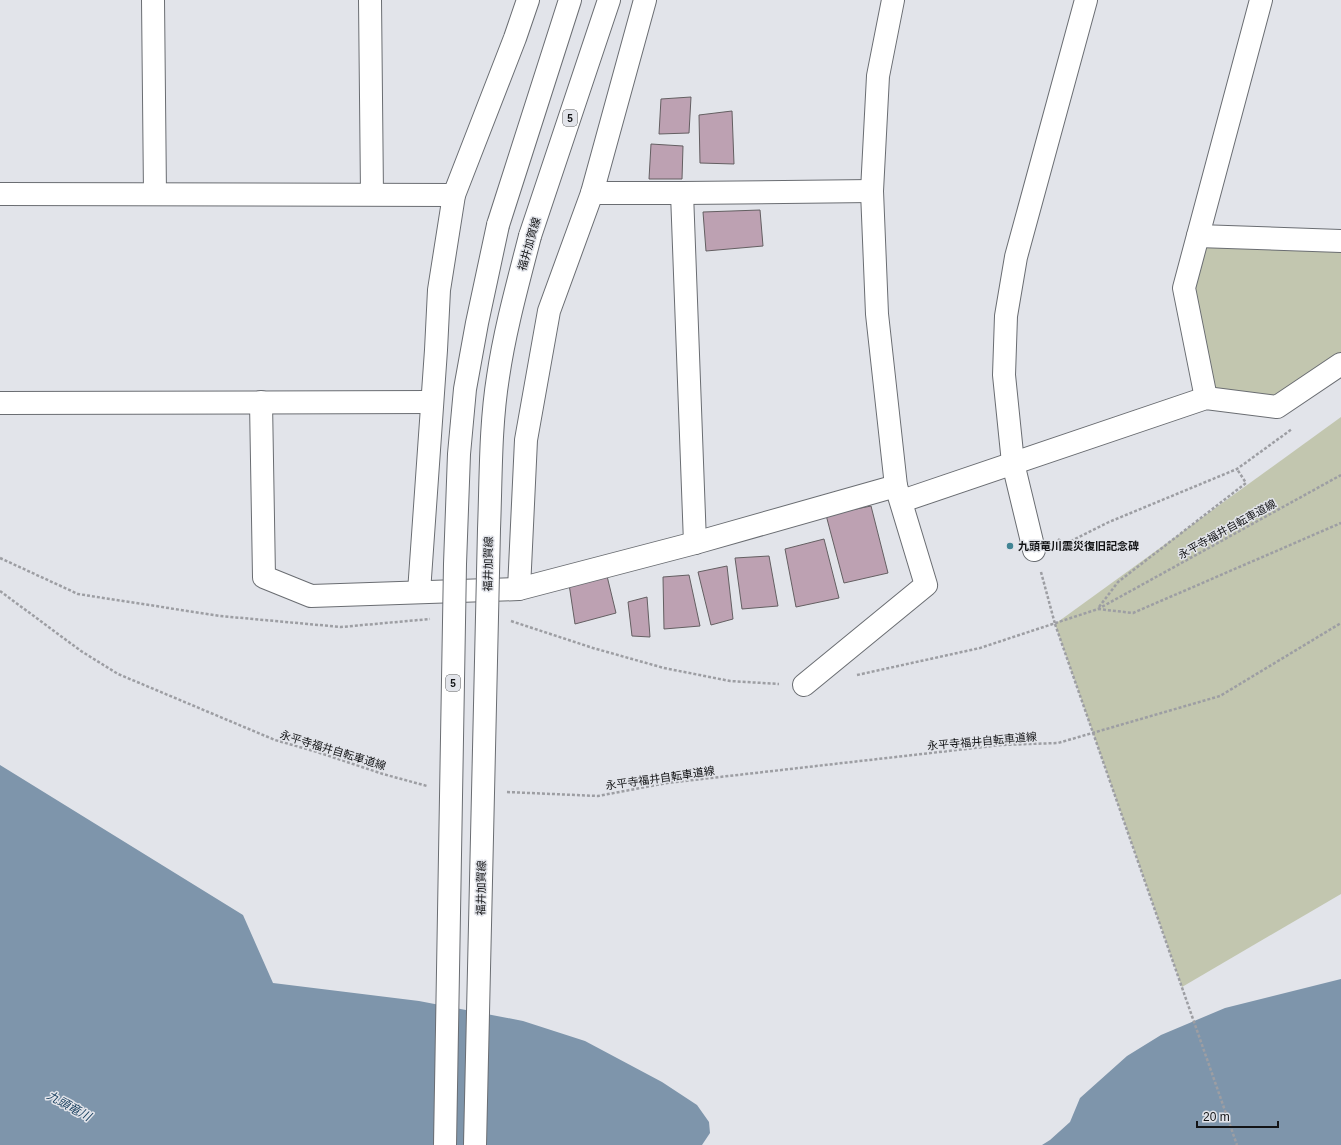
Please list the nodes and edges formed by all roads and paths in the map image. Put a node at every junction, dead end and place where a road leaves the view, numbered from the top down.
1 (153, 0) edge
2 (370, 0) edge
3 (528, 0) edge
4 (570, 0) edge
5 (609, 0) edge
6 (645, 0) edge
7 (893, 0) edge
8 (1086, 0) edge
9 (1261, 0) edge
10 (872, 191) junction
11 (592, 193) junction
12 (682, 193) junction
13 (0, 194) edge
14 (155, 194) junction
15 (372, 194) junction
16 (454, 194) junction
17 (1198, 236) junction
18 (1341, 241) edge
19 (1341, 364) edge
20 (1206, 398) junction
21 (261, 402) junction
22 (432, 402) junction
23 (0, 403) edge
24 (1295, 427) dead end
25 (1013, 463) junction
26 (1237, 469) junction
27 (1341, 475) edge
28 (899, 493) junction
29 (1341, 524) edge
30 (1055, 537) dead end
31 (696, 543) junction
32 (1034, 550) joint
33 (0, 558) edge
34 (519, 589) junction
35 (0, 591) edge
36 (420, 592) junction
37 (1098, 609) junction
38 (431, 619) dead end
39 (507, 621) dead end
40 (1341, 623) edge
41 (1055, 624) junction
42 (856, 675) dead end
43 (804, 685) joint
44 (428, 786) dead end
45 (505, 792) dead end
46 (445, 1145) edge
47 (475, 1145) edge
48 (1237, 1145) edge

1 - 14 street
2 - 15 street
3 - 16 street
4 - 46 street, 5, bridge
5 - 47 street, 福井加賀線 / 5, bridge
6 - 11 street
7 - 10 street
8 - 25 street
9 - 17 street
10 - 12 street
10 - 28 street
11 - 12 street
11 - 34 street
12 - 31 street
13 - 14 street
14 - 15 street
15 - 16 street
16 - 22 street
17 - 18 street
17 - 20 street
19 - 20 street
20 - 25 street
21 - 22 street
21 - 23 street
21 - 36 street
22 - 36 street
24 - 26 path
25 - 28 street
25 - 32 street
26 - 30 path
26 - 37 path
27 - 37 path, 永平寺福井自転車道線
28 - 31 street
28 - 43 street
29 - 37 path
31 - 34 street
32 - 41 path
33 - 38 path
34 - 36 street
35 - 44 path, 永平寺福井自転車道線
37 - 41 path
39 - 43 path
40 - 45 path, 永平寺福井自転車道線
41 - 42 path
41 - 48 path, bridge

